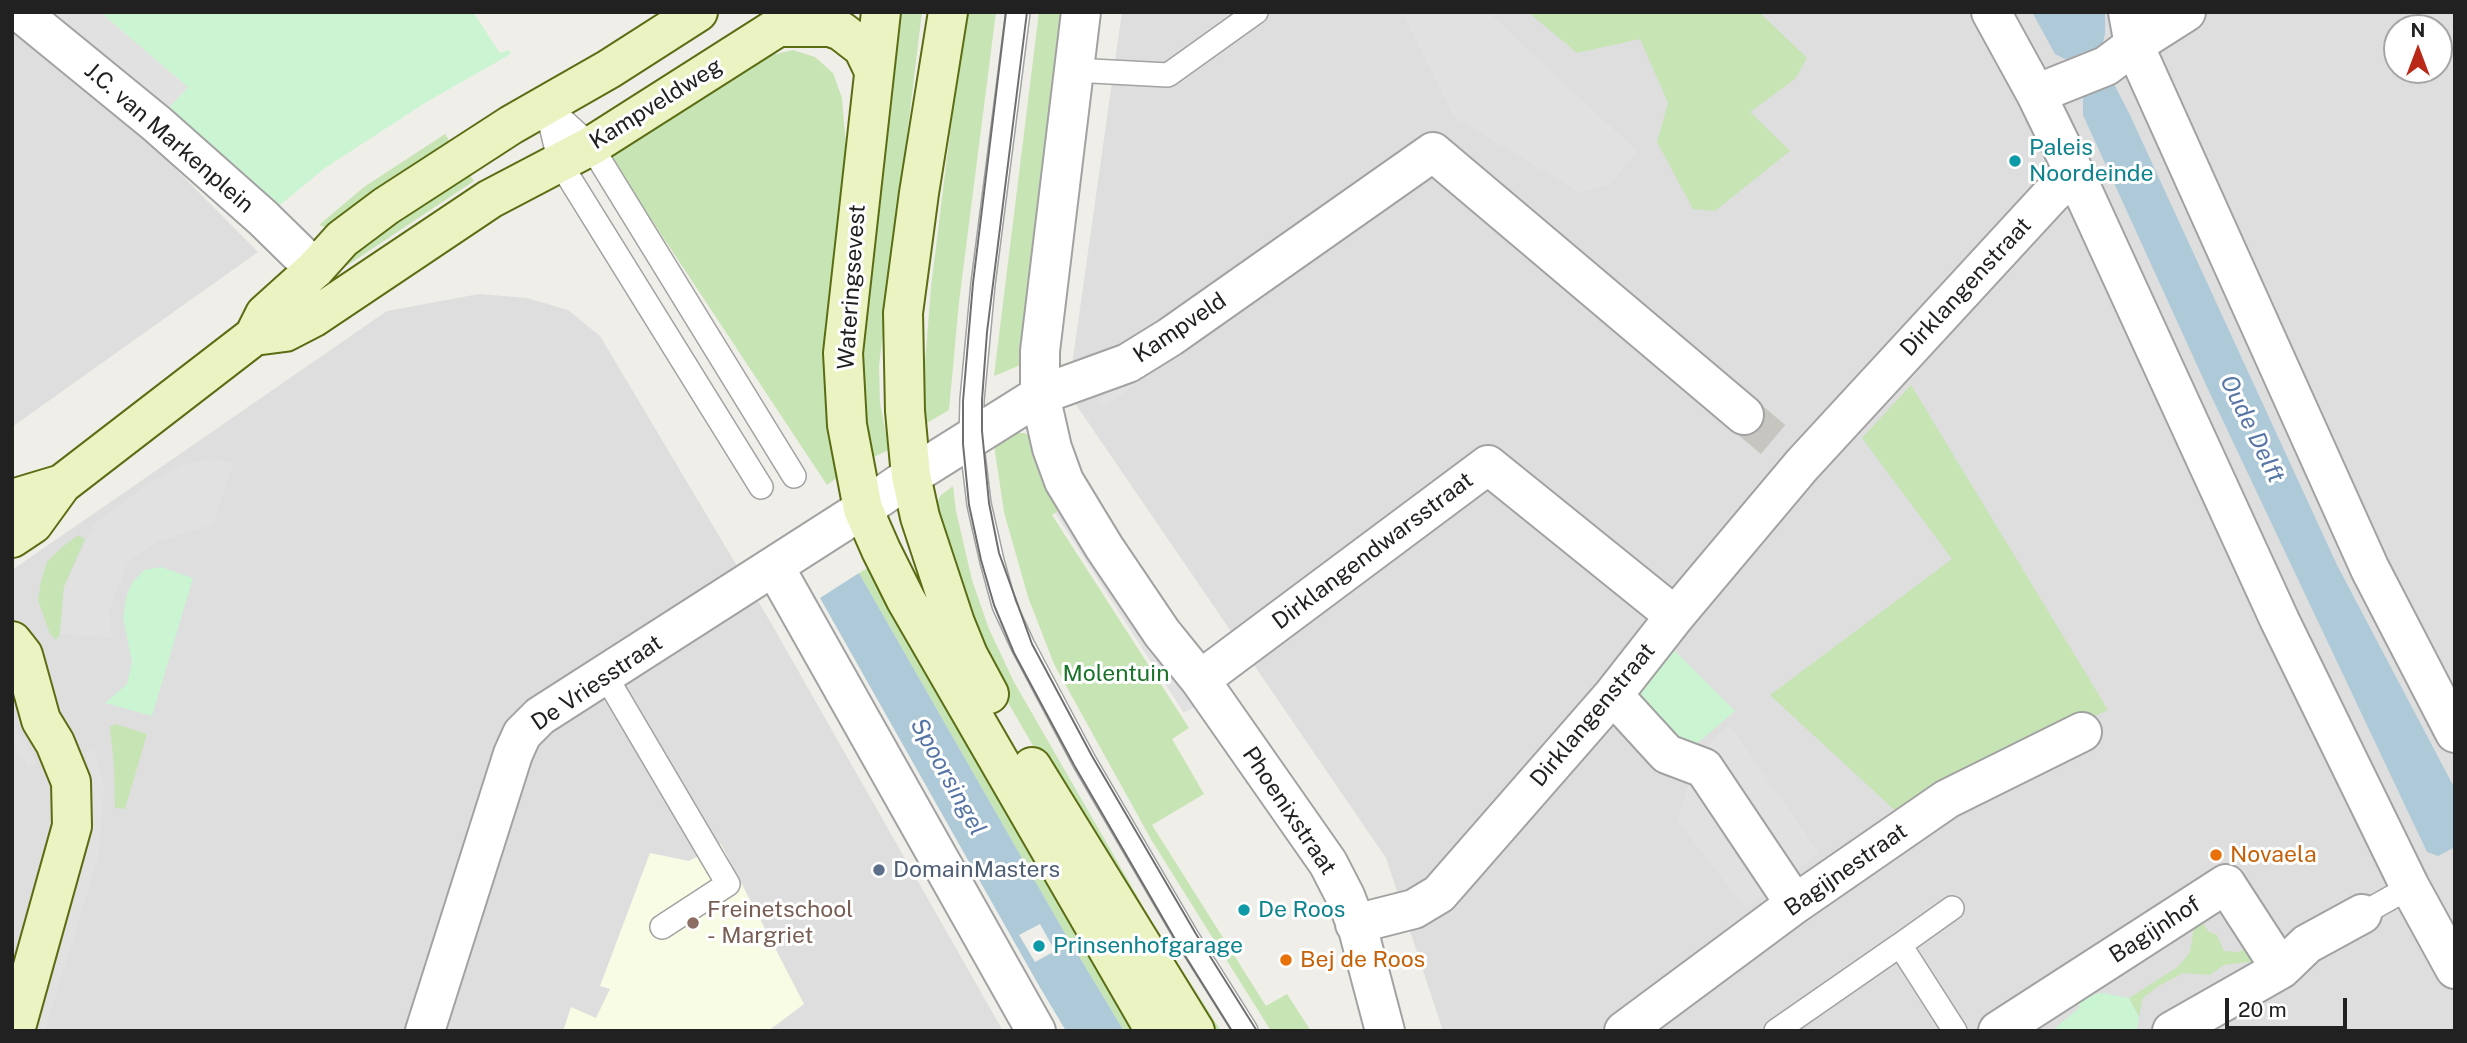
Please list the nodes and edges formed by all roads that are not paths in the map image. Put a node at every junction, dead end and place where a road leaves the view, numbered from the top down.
1 (20, 12) edge
2 (698, 12) edge
3 (881, 12) edge
4 (948, 12) edge
5 (1018, 12) edge
6 (1082, 12) edge
7 (1256, 12) edge
8 (1991, 12) edge
9 (2186, 12) edge
10 (783, 19) edge
11 (2112, 50) edge
12 (873, 69) junction
13 (1073, 70) junction
14 (2036, 94) junction
15 (546, 105) junction
16 (575, 154) junction
17 (2076, 174) junction
18 (315, 269) junction
19 (254, 337) junction
20 (1040, 396) junction
21 (1744, 415) tunnel mouth
22 (971, 438) junction
23 (794, 475) dead end
24 (911, 475) junction
25 (62, 484) junction
26 (761, 487) dead end
27 (12, 499) edge
28 (863, 509) junction
29 (12, 538) edge
30 (774, 566) junction
31 (1675, 616) junction
32 (12, 641) edge
33 (605, 675) junction
34 (1199, 680) junction
35 (12, 693) edge
36 (1613, 695) junction
37 (41, 720) junction
38 (2082, 732) dead end
39 (2455, 733) edge
40 (1020, 770) junction
41 (2410, 887) junction
42 (1796, 904) junction
43 (1952, 908) dead end
44 (2362, 914) joint
45 (1355, 925) junction
46 (662, 926) dead end
47 (1900, 945) junction
48 (2281, 969) junction
49 (2455, 969) edge
50 (1026, 1027) edge
51 (15, 1031) edge
52 (425, 1031) edge
53 (1154, 1031) edge
54 (1195, 1031) edge
55 (1246, 1031) edge
56 (1385, 1031) edge
57 (1624, 1031) edge
58 (1776, 1031) edge
59 (1955, 1031) edge
60 (1998, 1031) edge
61 (2172, 1031) edge

1 - 18 street, J.C. van Markenplein
2 - 15 street
3 - 12 street, Wateringsevest
4 - 24 street
5 - 22 lane
6 - 13 street
7 - 13 lane
8 - 14 street
9 - 11 street
10 - 12 street
10 - 16 street, Kampveldweg
11 - 14 street
11 - 39 street
12 - 28 street, Wateringsevest
13 - 20 street
14 - 17 street
15 - 16 lane
15 - 16 lane
15 - 18 street
16 - 19 street, Kampveldweg
16 - 23 lane
16 - 26 lane
17 - 31 street, Dirklangenstraat
17 - 41 street
18 - 19 street
19 - 25 street
20 - 21 street, Kampveld
20 - 22 street, Kampveld
20 - 34 street
22 - 24 street, Kampveld
22 - 55 lane
24 - 28 street, Kampveld
24 - 40 street
25 - 27 street
25 - 29 street
28 - 30 street, De Vriesstraat
28 - 40 street, Wateringsevest
30 - 33 street, De Vriesstraat
30 - 50 street
31 - 34 street, Dirklangendwarsstraat
31 - 36 street, Dirklangenstraat
32 - 37 street
33 - 46 lane
33 - 52 street, De Vriesstraat
34 - 45 street, Phoenixstraat
35 - 37 street
36 - 42 street
36 - 45 street, Dirklangenstraat
37 - 51 street
38 - 42 street, Bagijnestraat
40 - 53 street
40 - 54 street
41 - 44 lane
41 - 49 street
42 - 57 street, Bagijnestraat
43 - 47 lane
44 - 48 street
45 - 56 street, Phoenixstraat
47 - 58 lane
47 - 59 lane
48 - 60 street, Bagijnhof
48 - 61 street

